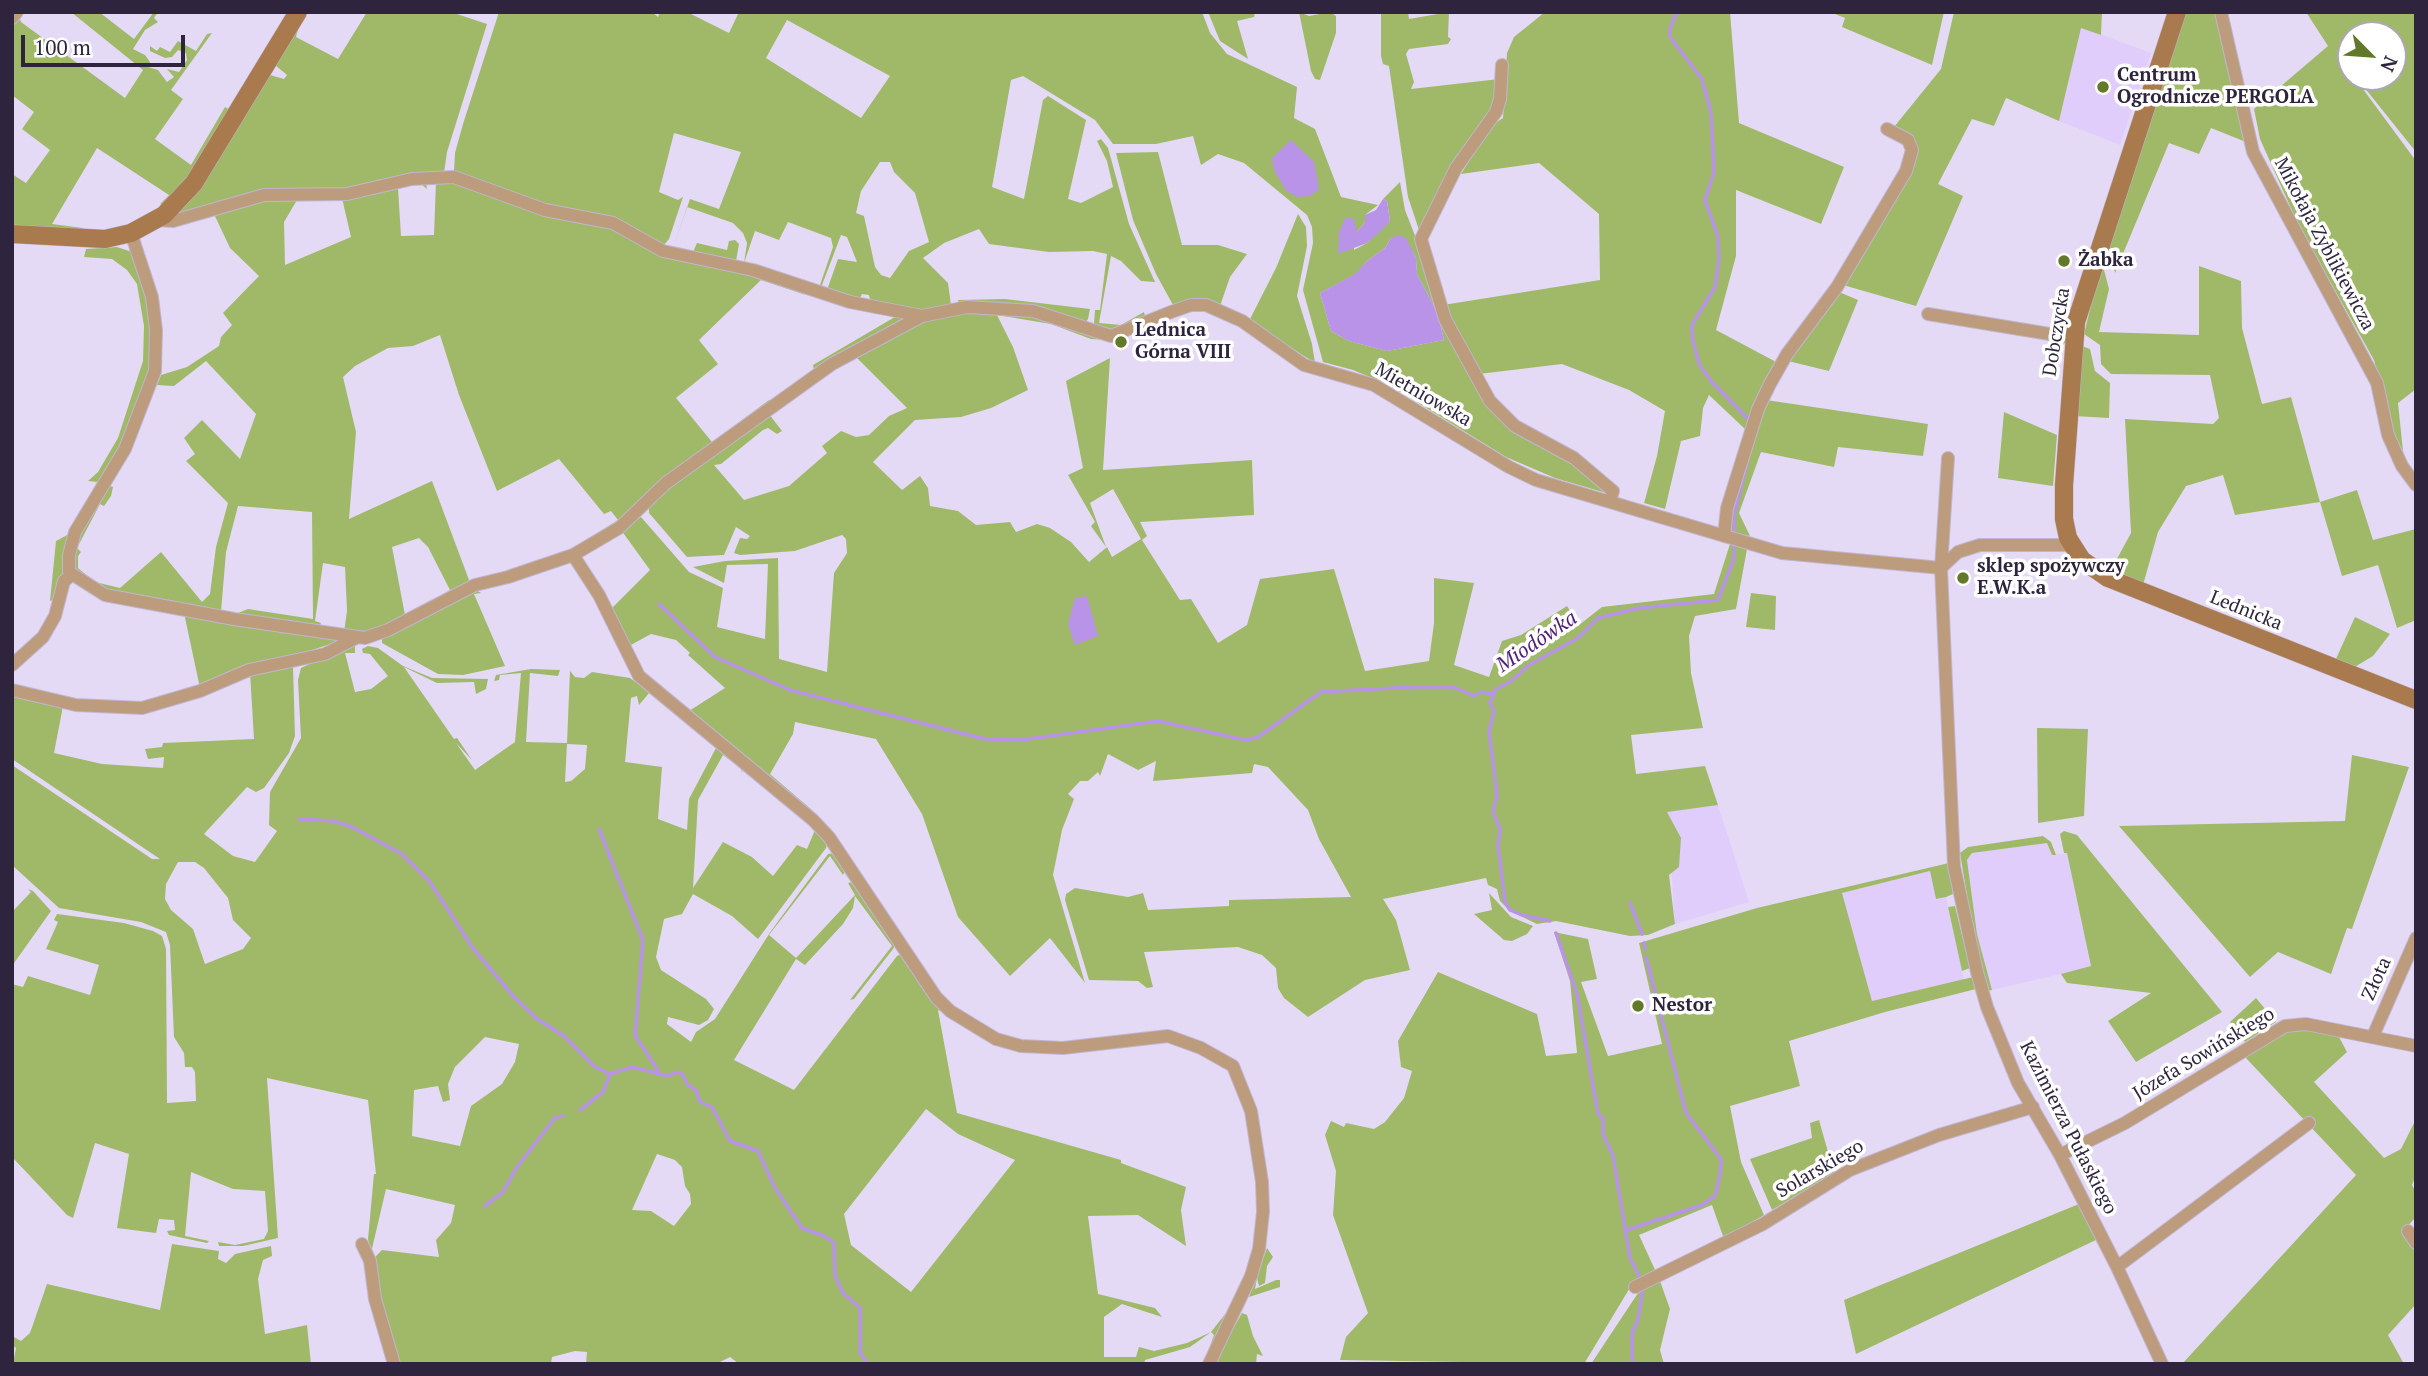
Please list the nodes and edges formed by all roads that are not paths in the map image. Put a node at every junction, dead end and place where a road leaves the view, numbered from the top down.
1 (17, 12) edge
2 (298, 12) edge
3 (2177, 12) edge
4 (2221, 12) edge
5 (12, 19) edge
6 (1502, 65) dead end
7 (1887, 130) dead end
8 (157, 220) junction
9 (131, 233) junction
10 (12, 234) edge
11 (1928, 314) dead end
12 (922, 316) junction
13 (2074, 338) junction
14 (1948, 458) dead end
15 (2416, 485) edge
16 (1610, 501) junction
17 (1724, 536) junction
18 (2071, 545) junction
19 (573, 555) junction
20 (1941, 568) junction
21 (72, 575) junction
22 (356, 638) junction
23 (12, 665) edge
24 (12, 690) edge
25 (2416, 700) edge
26 (2416, 938) edge
27 (2373, 1035) junction
28 (2416, 1046) edge
29 (2033, 1107) junction
30 (2309, 1123) dead end
31 (2060, 1155) junction
32 (2408, 1231) dead end
33 (2416, 1243) edge
34 (362, 1244) dead end
35 (2117, 1267) junction
36 (1635, 1287) dead end
37 (394, 1364) edge
38 (1209, 1364) edge
39 (2162, 1364) edge

1 - 5 street
2 - 8 main road
3 - 13 main road, Dobczycka
4 - 15 street, Mikołaja Zyblikiewicza
6 - 16 street
7 - 17 street
8 - 9 main road
8 - 12 street
9 - 10 main road
9 - 21 street
11 - 13 street
12 - 16 street, Mietniowska
12 - 19 street
13 - 18 main road, Dobczycka
14 - 20 street, Kazimierza Pułaskiego
16 - 17 street, Mietniowska
17 - 20 street, Mietniowska
18 - 20 street
18 - 25 main road, Lednicka
19 - 22 street
19 - 38 street
20 - 29 street, Kazimierza Pułaskiego
21 - 22 street
21 - 23 street
22 - 24 street
26 - 27 street, Złota
27 - 28 street, Józefa Sowińskiego
27 - 31 street, Józefa Sowińskiego
29 - 31 street, Kazimierza Pułaskiego
29 - 36 street, Solarskiego
30 - 35 street
31 - 35 street, Kazimierza Pułaskiego
32 - 33 street
34 - 37 street
35 - 39 street, Kazimierza Pułaskiego

